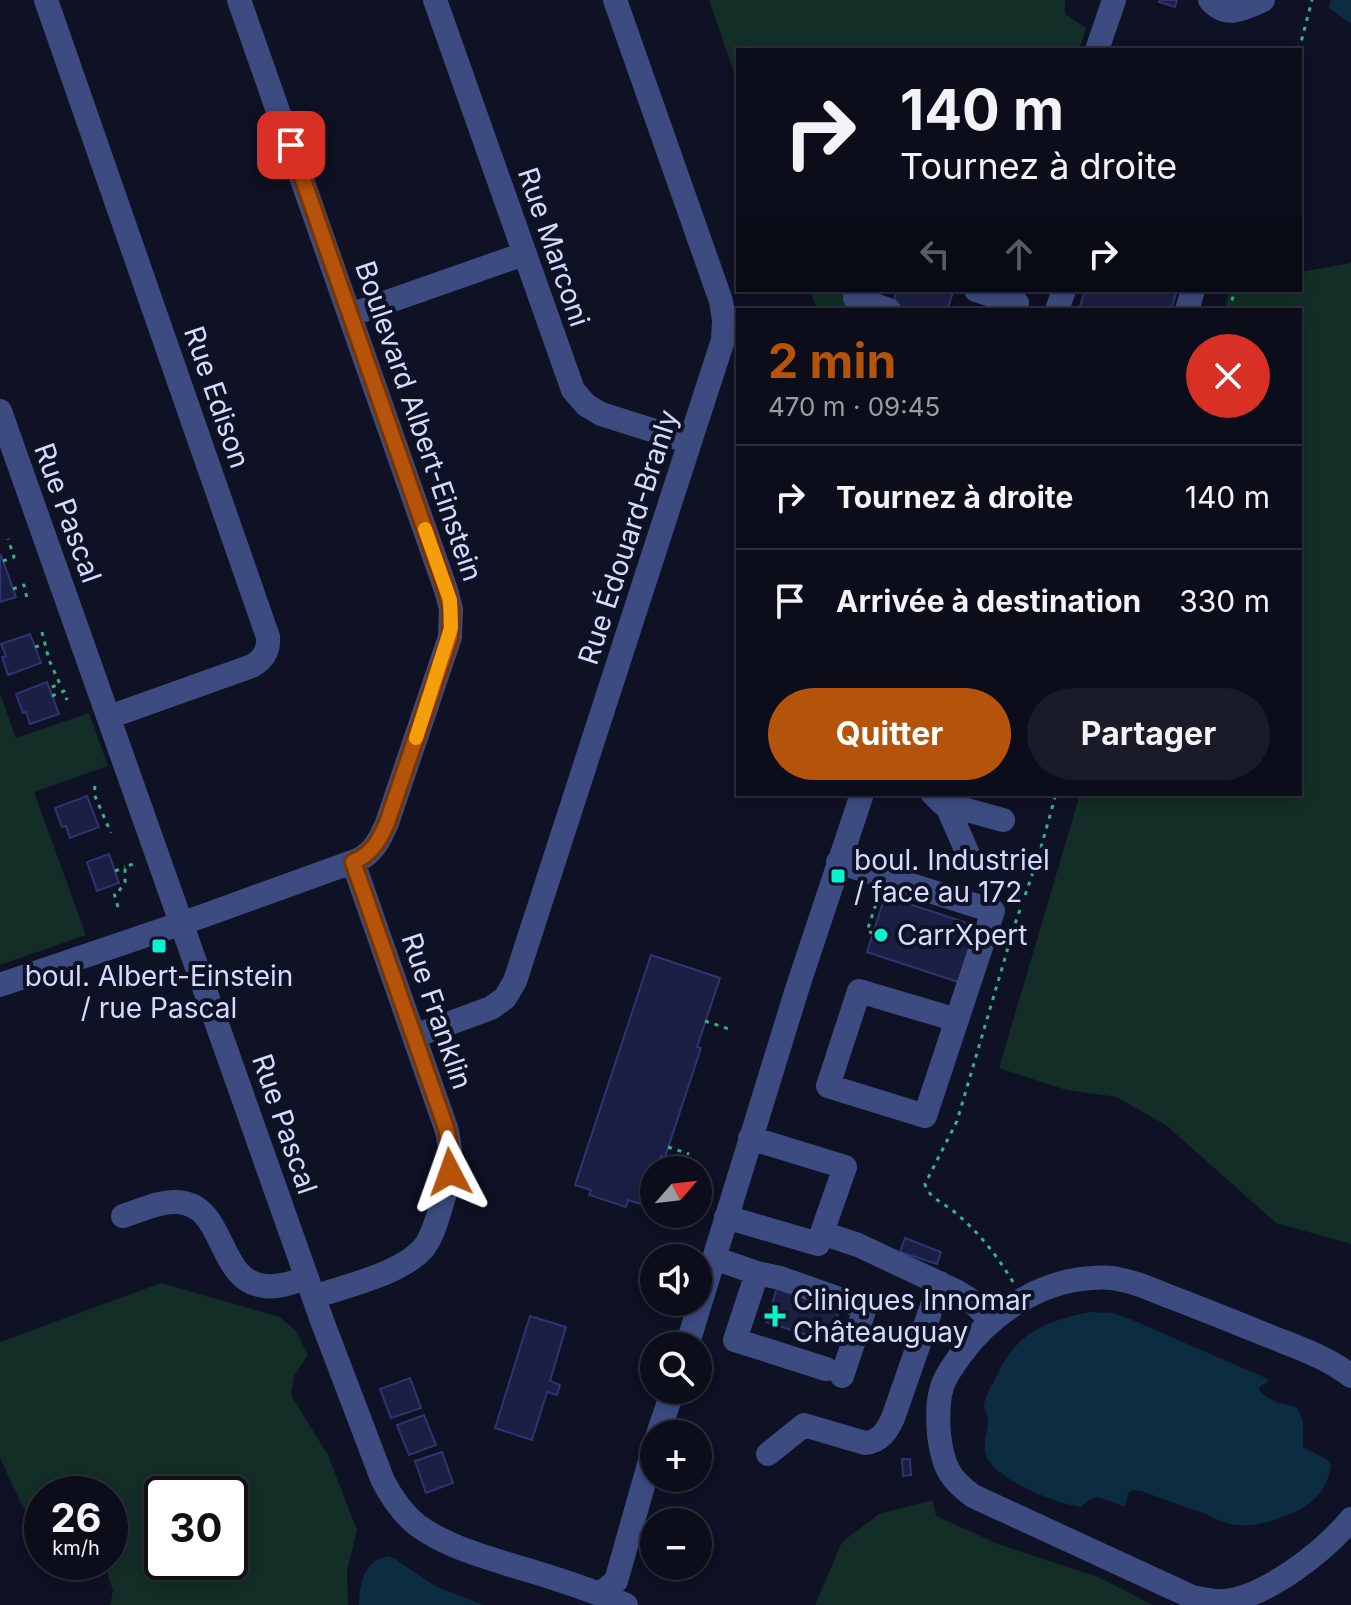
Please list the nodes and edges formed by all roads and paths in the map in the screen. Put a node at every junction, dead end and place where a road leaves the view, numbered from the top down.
1 (46, 0) edge
2 (239, 0) edge
3 (435, 0) edge
4 (615, 0) edge
5 (1114, 0) edge
6 (1210, 0) edge
7 (1263, 0) edge
8 (1312, 0) edge
9 (1098, 48) edge
10 (1300, 48) edge
11 (524, 254) junction
12 (972, 292) edge
13 (982, 292) edge
14 (855, 299) edge
15 (1017, 301) edge
16 (883, 308) edge
17 (957, 308) edge
18 (350, 315) junction
19 (0, 411) edge
20 (690, 442) junction
21 (8, 539) dead end
22 (3, 561) dead end
23 (13, 589) dead end
24 (28, 603) dead end
25 (42, 632) dead end
26 (45, 644) junction
27 (35, 647) dead end
28 (49, 688) dead end
29 (52, 696) dead end
30 (67, 700) dead end
31 (109, 717) junction
32 (95, 786) dead end
33 (861, 796) edge
34 (1055, 796) edge
35 (939, 799) edge
36 (99, 807) junction
37 (93, 811) dead end
38 (1003, 820) dead end
39 (111, 833) dead end
40 (968, 854) dead end
41 (144, 859) dead end
42 (353, 862) junction
43 (838, 862) junction
44 (125, 867) junction
45 (115, 871) dead end
46 (896, 895) junction
47 (118, 907) dead end
48 (182, 923) junction
49 (873, 933) dead end
50 (0, 985) edge
51 (957, 1020) junction
52 (705, 1021) dead end
53 (729, 1029) dead end
54 (415, 1036) junction
55 (750, 1138) junction
56 (668, 1147) dead end
57 (689, 1154) dead end
58 (123, 1216) dead end
59 (726, 1217) junction
60 (822, 1233) junction
61 (714, 1258) junction
62 (757, 1273) junction
63 (940, 1283) junction
64 (311, 1288) junction
65 (1023, 1299) junction
66 (992, 1321) junction
67 (691, 1332) edge
68 (1351, 1376) edge
69 (768, 1454) dead end
70 (641, 1492) edge
71 (1351, 1519) edge
72 (599, 1600) edge
73 (626, 1605) edge

1 - 31 street, Rue Edison
2 - 18 street, Boulevard Albert-Einstein
3 - 11 street, Rue Marconi
4 - 20 street, Rue Édouard-Branly
5 - 9 street
6 - 7 street
8 - 10 path
11 - 18 street
11 - 20 street, Rue Marconi
12 - 17 street
13 - 15 street
14 - 16 street
18 - 42 street, Boulevard Albert-Einstein
19 - 31 street, Rue Pascal
20 - 54 street, Rue Édouard-Branly
21 - 22 path
23 - 24 path
25 - 26 path
26 - 27 path
26 - 28 path
29 - 30 path
31 - 48 street, Rue Pascal
32 - 36 path
33 - 43 street
34 - 65 path
35 - 38 street
35 - 40 street
36 - 37 path
36 - 39 path
41 - 44 path
42 - 48 street, Boulevard Albert-Einstein
42 - 54 street, Rue Franklin
43 - 46 street
43 - 55 street
44 - 45 path
44 - 47 path
46 - 49 path
46 - 51 street
48 - 50 street, Boulevard Albert-Einstein
48 - 64 street, Rue Pascal
51 - 51 street
52 - 53 path
54 - 64 street, Rue Franklin
55 - 59 street
55 - 60 street
56 - 57 path
58 - 64 street, Rue Franklin
59 - 60 street
59 - 61 street
60 - 63 street
61 - 62 street
61 - 67 street
62 - 62 street
63 - 66 street
63 - 69 street
64 - 72 street, Rue Pascal
65 - 66 street
65 - 68 street
66 - 71 street
70 - 72 street
72 - 73 street, Rue Pascal

